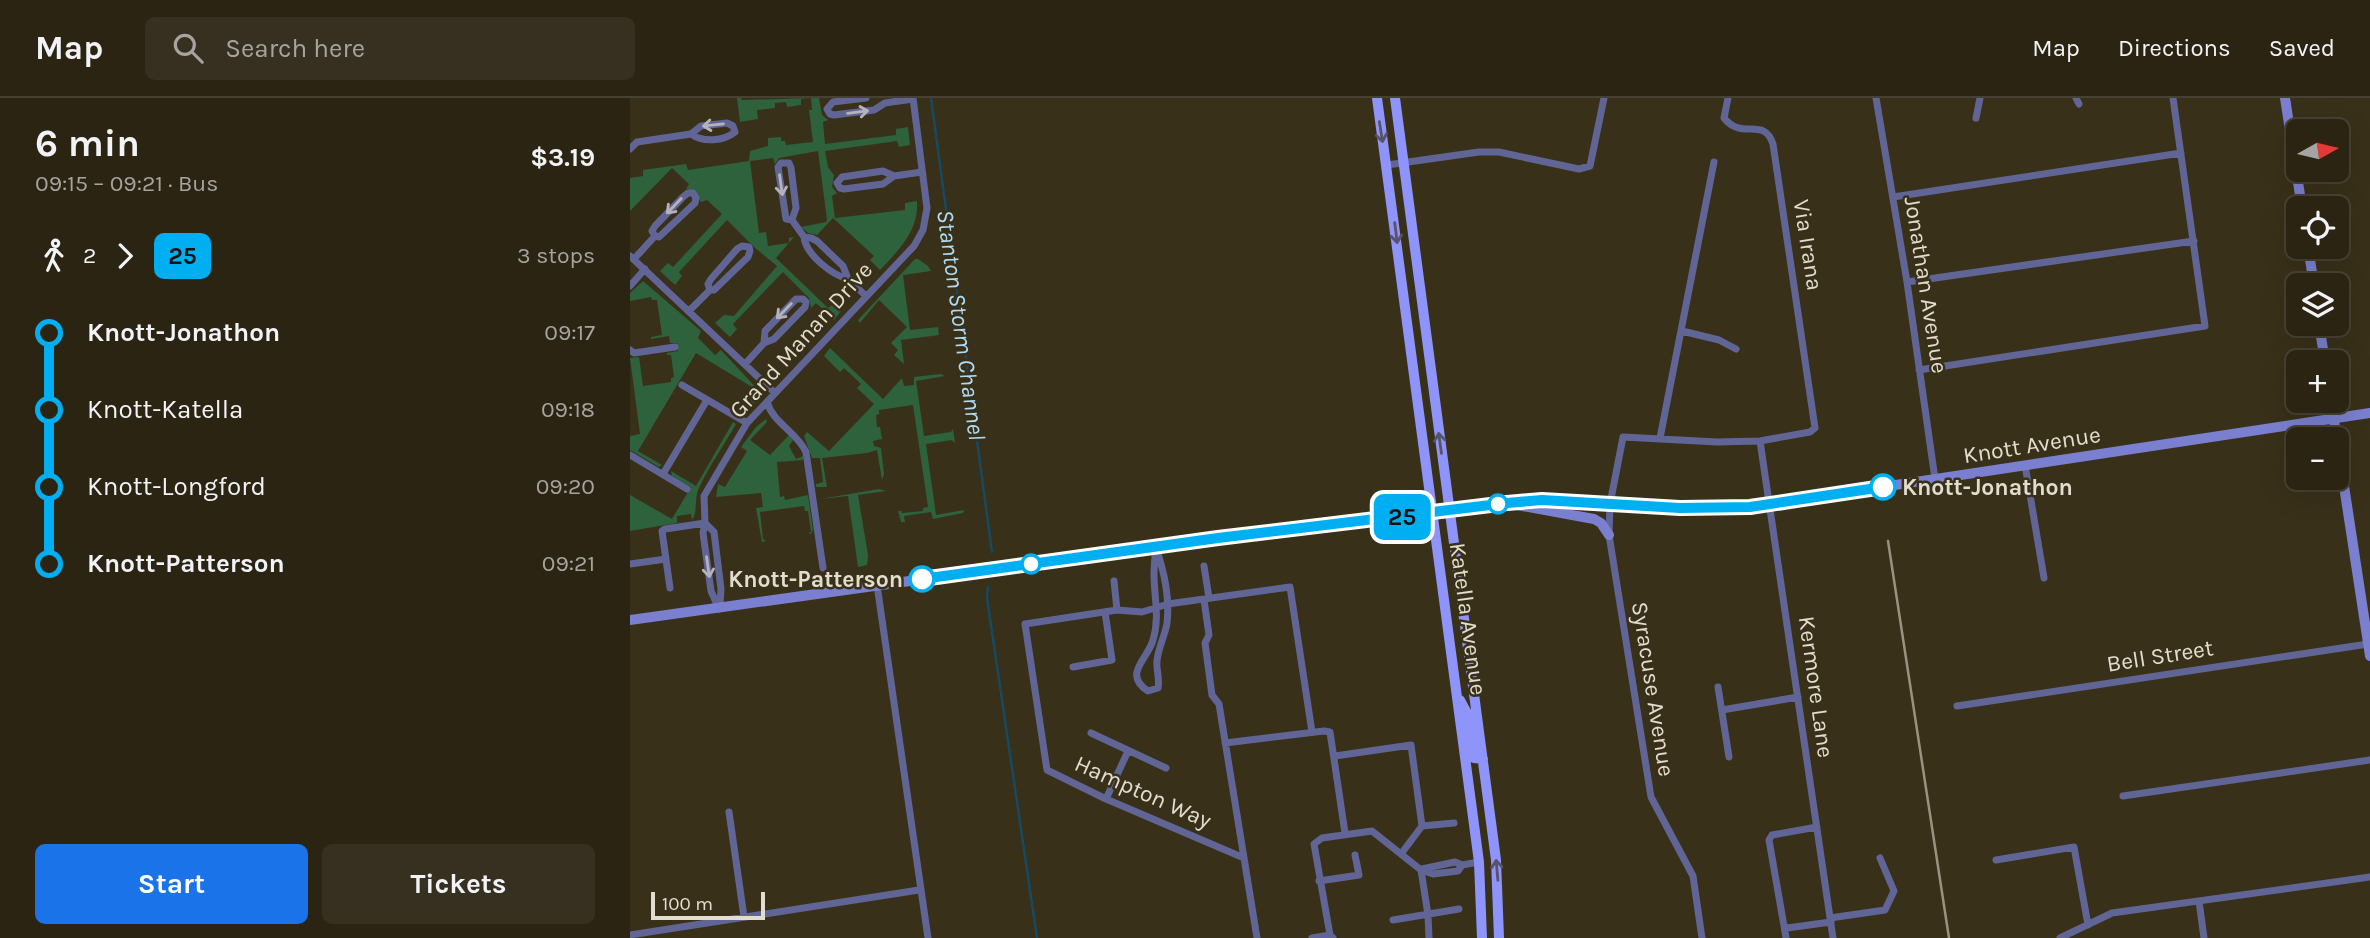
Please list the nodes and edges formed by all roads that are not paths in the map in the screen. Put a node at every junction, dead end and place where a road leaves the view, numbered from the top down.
1 (866, 98) edge
2 (876, 98) edge
3 (913, 98) edge
4 (1377, 98) edge
5 (1395, 98) edge
6 (1604, 98) edge
7 (1728, 98) edge
8 (1876, 98) edge
9 (1980, 98) edge
10 (2173, 98) edge
11 (2285, 98) edge
12 (885, 103) junction
13 (1976, 118) dead end
14 (691, 134) junction
15 (633, 140) edge
16 (630, 149) edge
17 (2181, 153) junction
18 (1714, 162) dead end
19 (1404, 163) junction
20 (1387, 165) junction
21 (922, 172) junction
22 (894, 176) junction
23 (2300, 196) edge
24 (1893, 197) junction
25 (792, 220) junction
26 (655, 236) junction
27 (804, 237) junction
28 (2194, 241) junction
29 (632, 258) edge
30 (645, 269) junction
31 (848, 279) junction
32 (1907, 282) junction
33 (630, 286) edge
34 (710, 290) junction
35 (866, 296) junction
36 (689, 311) junction
37 (1682, 331) junction
38 (764, 343) junction
39 (675, 347) dead end
40 (1736, 349) dead end
41 (630, 350) edge
42 (745, 364) junction
43 (1919, 370) junction
44 (682, 385) dead end
45 (775, 393) junction
46 (707, 400) junction
47 (767, 402) junction
48 (2333, 413) edge
49 (2370, 413) edge
50 (2334, 419) junction
51 (747, 423) junction
52 (1660, 439) junction
53 (1760, 441) junction
54 (630, 455) edge
55 (2025, 465) junction
56 (663, 474) junction
57 (1935, 479) junction
58 (687, 489) dead end
59 (1507, 503) junction
60 (1770, 503) junction
61 (1610, 504) junction
62 (1449, 511) junction
63 (1432, 513) junction
64 (705, 523) junction
65 (1609, 535) junction
66 (1156, 547) junction
67 (666, 559) junction
68 (630, 564) edge
69 (1204, 566) dead end
70 (823, 568) dead end
71 (2043, 578) dead end
72 (1114, 581) dead end
73 (877, 585) junction
74 (670, 588) dead end
75 (1207, 599) junction
76 (1168, 604) junction
77 (1158, 608) junction
78 (719, 609) junction
79 (1117, 610) junction
80 (1105, 612) junction
81 (630, 620) edge
82 (2368, 644) junction
83 (1148, 653) junction
84 (2370, 656) edge
85 (1157, 658) junction
86 (1073, 667) dead end
87 (1718, 687) dead end
88 (1457, 694) junction
89 (1798, 697) junction
90 (1957, 706) dead end
91 (1722, 710) junction
92 (1312, 732) junction
93 (1091, 733) dead end
94 (1225, 743) junction
95 (1128, 751) junction
96 (1335, 756) junction
97 (1729, 757) dead end
98 (1483, 759) junction
99 (2370, 760) edge
100 (1166, 768) dead end
101 (2123, 796) dead end
102 (1105, 799) junction
103 (729, 813) dead end
104 (1454, 823) dead end
105 (1422, 826) junction
106 (1817, 827) junction
107 (1345, 833) junction
108 (1401, 854) junction
109 (1355, 855) dead end
110 (1244, 858) junction
111 (1880, 858) dead end
112 (1996, 860) dead end
113 (1479, 862) junction
114 (1421, 870) junction
115 (2370, 877) edge
116 (1319, 881) junction
117 (919, 890) junction
118 (2199, 901) junction
119 (1459, 909) dead end
120 (1428, 915) junction
121 (744, 917) junction
122 (1393, 920) dead end
123 (1831, 920) junction
124 (2088, 925) junction
125 (1784, 926) junction
126 (630, 935) edge
127 (1331, 937) edge
128 (928, 938) edge
129 (1257, 938) edge
130 (1312, 938) edge
131 (1429, 938) edge
132 (1482, 938) edge
133 (1499, 938) edge
134 (1702, 938) edge
135 (1786, 938) edge
136 (1833, 938) edge
137 (2060, 938) edge
138 (2204, 938) edge

1 -> 12 street
2 - 12 street
3 - 12 street
3 - 21 street, Grand Manan Drive
4 -> 20 main road, Katella Avenue
5 - 19 main road, Katella Avenue
6 - 19 street
7 - 53 street, Via Irana
8 - 24 street, Jonathan Avenue
9 - 13 street
10 - 17 street
11 - 23 main road
14 -> 14 street
14 - 15 street
15 - 16 street
17 - 24 street
17 - 28 street
18 - 37 street
19 - 20 street
62 -> 19 main road, Katella Avenue
20 -> 63 main road, Katella Avenue
21 - 22 street
21 - 35 street, Grand Manan Drive
22 - 22 street
24 - 32 street, Jonathan Avenue
25 -> 25 street
25 - 27 street
26 -> 26 street
26 - 29 street
27 - 31 street
27 - 31 street
28 - 32 street
28 - 43 street
29 - 30 street
30 - 33 street
30 - 36 street
31 - 35 street
32 - 43 street, Jonathan Avenue
34 - 34 street
34 - 36 street
35 - 45 street, Grand Manan Drive
36 - 42 street
37 - 40 street
37 - 52 street
38 -> 38 street
38 - 42 street
39 - 41 street
42 - 45 street
43 - 57 street, Jonathan Avenue
44 - 46 street
45 - 47 street, Grand Manan Drive
46 - 51 street
46 - 56 street
47 - 51 street, Grand Manan Drive
47 - 70 street
48 - 50 main road
49 - 50 main road, Knott Avenue
50 - 55 main road, Knott Avenue
50 - 82 main road
51 - 64 street, Grand Manan Drive
52 - 53 street
52 - 61 street, Syracuse Avenue
53 - 60 street, Kermore Lane
54 - 56 street
55 - 57 main road, Knott Avenue
55 - 71 street
56 - 58 street
57 - 60 main road, Knott Avenue
59 - 61 main road, Knott Avenue
59 - 62 main road, Knott Avenue
59 - 65 main road
60 - 61 main road, Knott Avenue
60 - 89 street, Kermore Lane
61 - 65 street, Syracuse Avenue
62 - 63 main road, Knott Avenue
62 - 98 main road, Katella Avenue
63 - 66 main road, Knott Avenue
63 - 88 main road, Katella Avenue
64 - 67 street
64 - 78 street
65 - 134 street, Syracuse Avenue
66 - 73 main road, Knott Avenue
66 - 76 street
66 - 77 street
67 - 68 street
67 - 74 street
69 - 75 street
72 - 79 street
73 - 78 main road, Knott Avenue
73 - 117 street
75 - 76 street
75 - 92 street
75 - 94 street
76 - 77 street
76 - 85 street
77 - 79 street
77 - 83 street
78 - 81 main road, Knott Avenue
79 - 80 street
80 - 86 street
80 - 102 street, Hampton Way
82 - 84 main road
82 - 90 street, Bell Street
83 - 85 street
83 - 85 street
87 - 91 street
88 - 98 main road
88 - 113 main road, Katella Avenue
89 - 91 street
89 - 106 street, Kermore Lane
91 - 97 street
92 - 94 street
92 - 96 street
93 - 95 street
94 - 110 street
95 - 100 street
95 - 102 street
96 - 105 street
96 - 107 street
133 -> 98 main road, Katella Avenue
99 - 101 street
102 - 110 street, Hampton Way
103 - 121 street
104 - 105 street
105 - 108 street
106 - 123 street, Kermore Lane
106 - 125 street
107 - 108 street
107 - 116 street
108 - 114 street
109 - 116 street
110 - 129 street
111 - 123 street
112 - 124 street
113 - 114 street
113 - 132 main road, Katella Avenue
114 - 120 street
115 - 118 street
116 - 127 street
117 - 121 street
117 - 128 street
118 - 124 street
118 - 138 street
119 - 120 street
120 - 122 street
120 - 131 street
121 - 126 street
123 - 125 street
123 - 136 street, Kermore Lane
124 - 137 street
125 - 135 street
127 - 130 street

